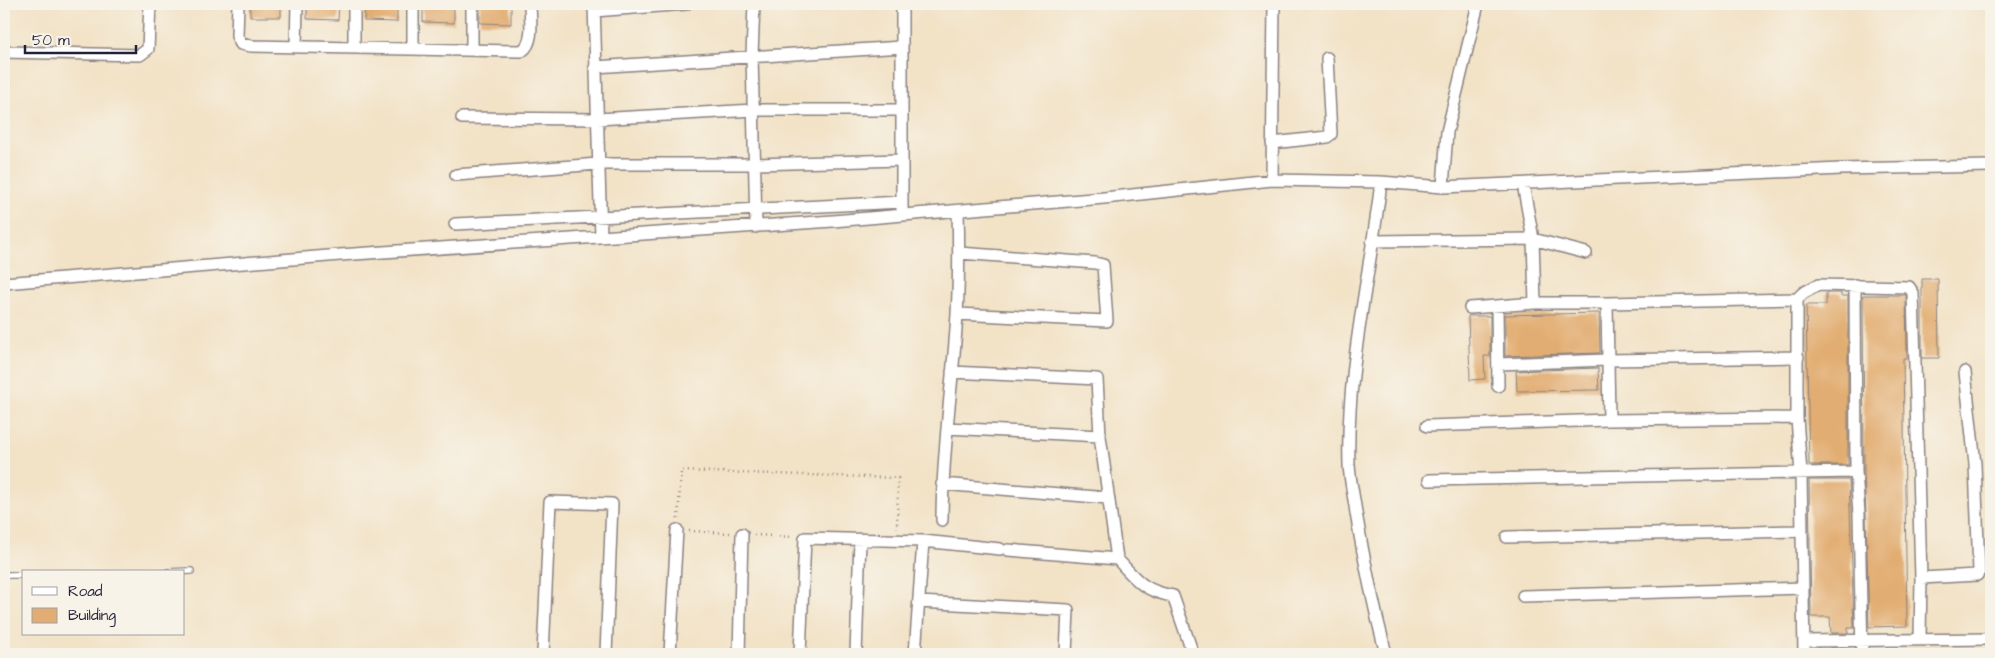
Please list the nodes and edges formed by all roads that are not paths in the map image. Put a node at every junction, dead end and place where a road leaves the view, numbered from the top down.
1 (150, 4) edge
2 (238, 4) edge
3 (297, 4) edge
4 (354, 4) edge
5 (413, 4) edge
6 (472, 4) edge
7 (530, 4) edge
8 (686, 4) edge
9 (754, 4) edge
10 (902, 4) edge
11 (1274, 4) edge
12 (1478, 4) edge
13 (594, 7) edge
14 (296, 47) junction
15 (902, 47) junction
16 (354, 48) junction
17 (413, 49) junction
18 (472, 50) junction
19 (4, 52) edge
20 (752, 55) junction
21 (1327, 58) dead end
22 (595, 66) junction
23 (754, 110) junction
24 (901, 110) junction
25 (462, 118) dead end
26 (597, 119) junction
27 (1272, 143) junction
28 (901, 160) junction
29 (598, 164) junction
30 (756, 164) junction
31 (1991, 166) edge
32 (456, 175) dead end
33 (1272, 180) junction
34 (1381, 182) junction
35 (1523, 184) junction
36 (1443, 187) junction
37 (902, 202) junction
38 (756, 208) junction
39 (958, 211) junction
40 (902, 215) junction
41 (600, 216) junction
42 (455, 224) dead end
43 (756, 227) junction
44 (601, 237) junction
45 (1533, 239) junction
46 (1374, 241) junction
47 (959, 253) junction
48 (1586, 253) dead end
49 (4, 283) edge
50 (1856, 285) junction
51 (1797, 299) junction
52 (1536, 303) junction
53 (1607, 304) junction
54 (1497, 306) junction
55 (1470, 308) dead end
56 (957, 314) junction
57 (1798, 356) junction
58 (1607, 360) junction
59 (1498, 364) junction
60 (952, 372) junction
61 (1965, 372) dead end
62 (1498, 386) dead end
63 (1797, 418) junction
64 (1609, 420) junction
65 (1427, 426) dead end
66 (947, 428) junction
67 (1100, 436) junction
68 (1856, 472) junction
69 (1801, 474) junction
70 (1429, 480) dead end
71 (942, 484) junction
72 (1108, 498) junction
73 (942, 520) dead end
74 (677, 530) road end
75 (1801, 531) junction
76 (742, 534) road end
77 (1507, 537) dead end
78 (860, 540) junction
79 (923, 541) junction
80 (1116, 558) junction
81 (185, 571) edge
82 (191, 571) dead end
83 (4, 575) edge
84 (22, 575) edge
85 (1921, 578) junction
86 (1803, 588) junction
87 (1523, 596) dead end
88 (919, 602) junction
89 (1920, 638) junction
90 (1991, 639) edge
91 (1862, 640) junction
92 (1804, 641) junction
93 (543, 654) edge
94 (606, 654) edge
95 (670, 654) edge
96 (739, 654) edge
97 (800, 654) edge
98 (856, 654) edge
99 (915, 654) edge
100 (1066, 654) edge
101 (1193, 654) edge
102 (1386, 654) edge
103 (1794, 654) edge
104 (1804, 654) edge
105 (1862, 654) edge

1 - 19 street
2 - 14 street
3 - 14 street
4 - 16 street
5 - 17 street
6 - 18 street
7 - 18 street
8 - 13 street
9 - 20 street
10 - 15 street
11 - 27 street
12 - 36 street
13 - 22 street
14 - 16 street
15 - 20 street
15 - 24 street
16 - 17 street
17 - 18 street
20 - 22 street
20 - 23 street
21 - 27 street
22 - 26 street
23 - 24 street
23 - 26 street
23 - 30 street
24 - 28 street
25 - 26 street
26 - 29 street
27 - 33 street
28 - 30 street
28 - 37 street
29 - 30 street
29 - 32 street
29 - 41 street
30 - 38 street
31 - 35 street
33 - 34 street
33 - 39 street
34 - 36 street
34 - 46 street
35 - 36 street
35 - 45 street
37 - 38 street
37 - 40 street
38 - 41 street
38 - 43 street
39 - 40 street
39 - 47 street
40 - 43 street
41 - 42 street
41 - 44 street
43 - 44 street
44 - 49 street
45 - 46 street
45 - 48 street
45 - 52 street
46 - 102 street
47 - 56 street
47 - 56 street
50 - 51 street
50 - 68 street
50 - 85 street
51 - 53 street
51 - 57 street
52 - 53 street
52 - 54 street
53 - 58 street
54 - 55 street
54 - 59 street
56 - 60 street
57 - 58 street
57 - 63 street
58 - 59 street
58 - 64 street
59 - 62 street
60 - 66 street
60 - 67 street
61 - 85 street
63 - 64 street
63 - 69 street
64 - 65 street
66 - 67 street
66 - 71 street
67 - 72 street
68 - 69 street
68 - 91 street
69 - 70 street
69 - 75 street
71 - 72 street
71 - 73 street
72 - 80 street
74 - 95 street
75 - 77 street
75 - 86 street
76 - 96 street
78 - 79 street
78 - 97 street
78 - 98 street
79 - 80 street
79 - 88 street
80 - 101 street
81 - 82 lane
83 - 84 lane
85 - 89 street
86 - 87 street
86 - 92 street
88 - 99 street
88 - 100 street
89 - 90 street
89 - 91 street
91 - 92 street
91 - 105 street
92 - 104 street
93 - 94 street
103 - 104 street

